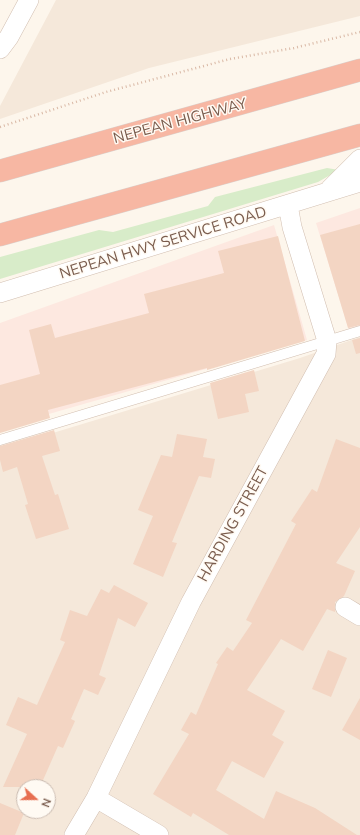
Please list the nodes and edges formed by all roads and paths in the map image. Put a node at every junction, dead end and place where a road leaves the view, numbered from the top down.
1 (29, 0) edge
2 (360, 32) edge
3 (0, 49) edge
4 (360, 70) edge
5 (0, 126) edge
6 (360, 135) edge
7 (360, 159) edge
8 (0, 171) edge
9 (360, 182) edge
10 (326, 192) junction
11 (288, 205) junction
12 (0, 235) edge
13 (0, 293) edge
14 (360, 331) edge
15 (327, 341) junction
16 (0, 440) edge
17 (96, 798) junction
18 (74, 835) edge
19 (159, 835) edge

1 - 3 street
2 - 5 path
4 - 8 highway, NEPEAN HIGHWAY
6 - 12 highway
7 - 10 street, NEPEAN HWY SERVICE ROAD
9 - 10 street, NEPEAN HWY SERVICE ROAD
10 - 11 street, NEPEAN HWY SERVICE ROAD
11 - 13 street, NEPEAN HWY SERVICE ROAD
11 - 15 street, HARDING STREET
14 - 15 lane
15 - 16 lane
15 - 17 street, HARDING STREET
17 - 18 street, HARDING STREET
17 - 19 street

